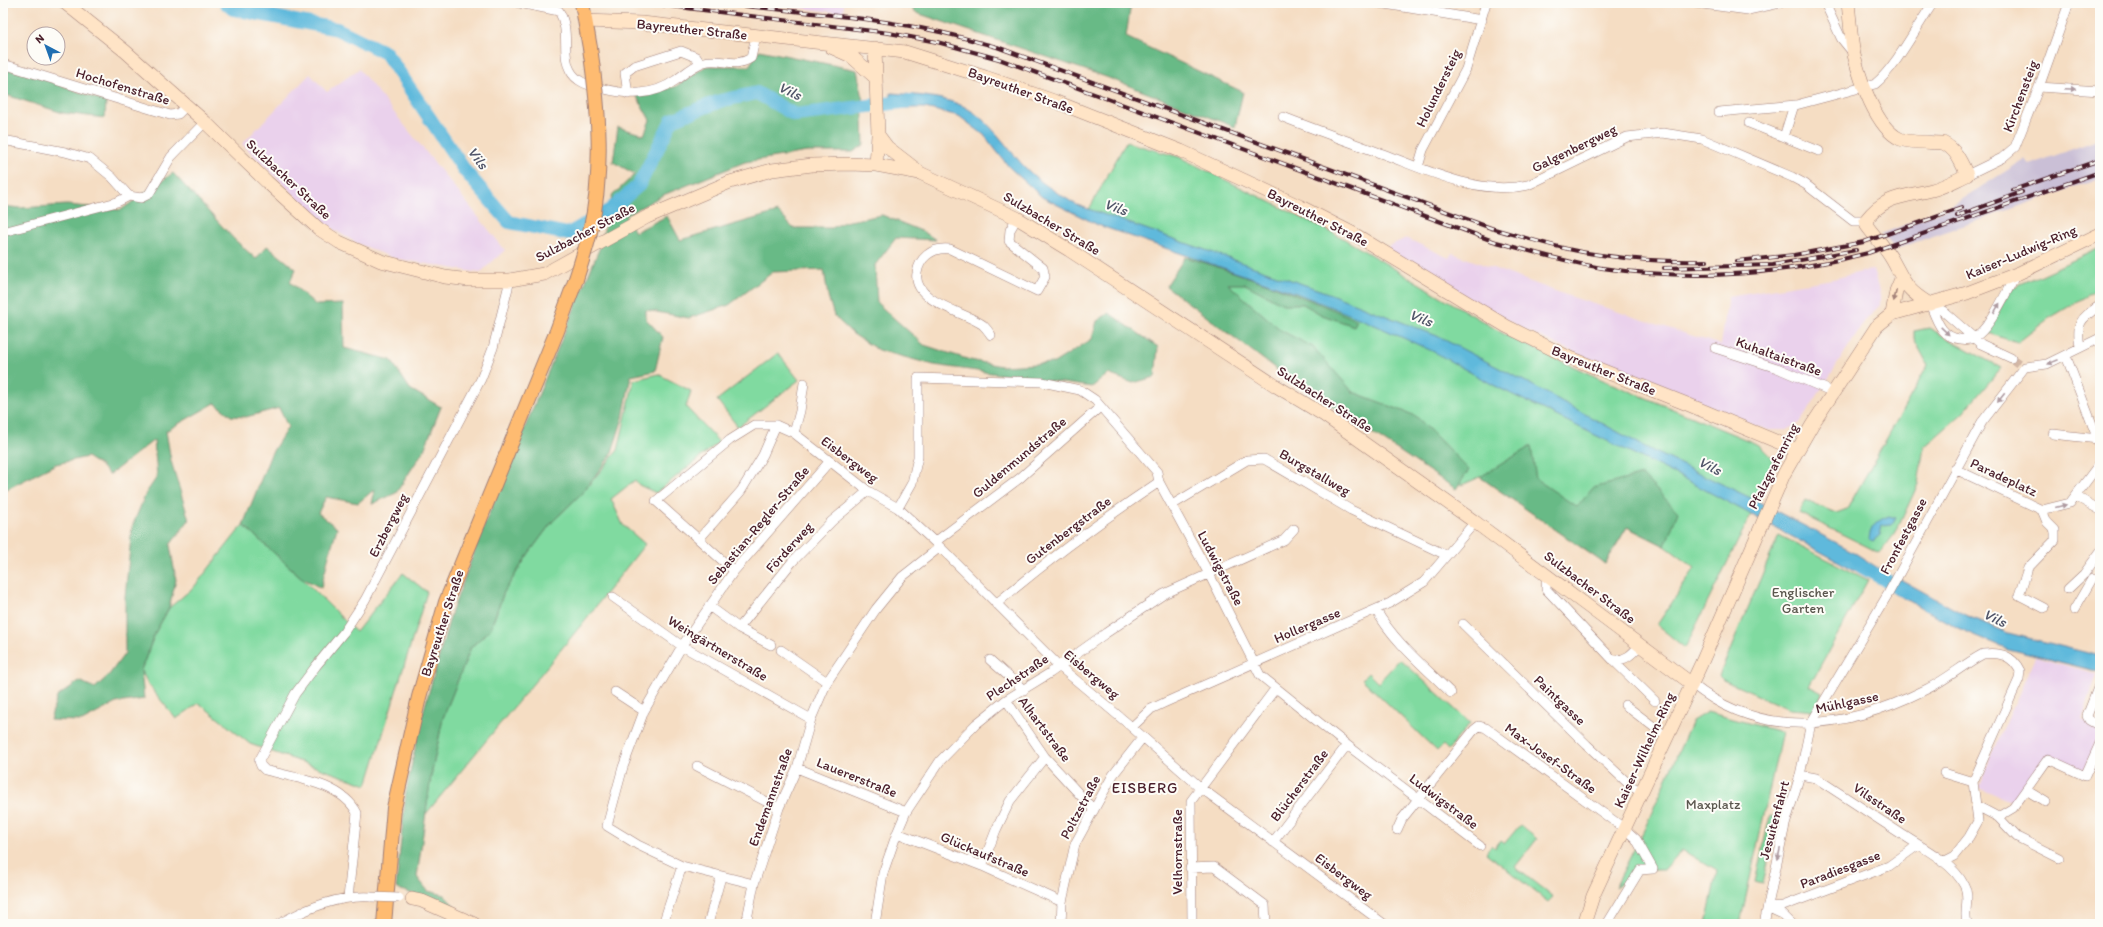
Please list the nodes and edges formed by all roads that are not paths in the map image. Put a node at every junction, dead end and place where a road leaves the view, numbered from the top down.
1 (65, 3) edge
2 (519, 3) edge
3 (582, 3) edge
4 (1379, 3) edge
5 (1486, 3) edge
6 (1695, 3) edge
7 (1780, 3) edge
8 (1825, 3) edge
9 (1848, 3) edge
10 (1933, 3) edge
11 (2069, 3) edge
12 (1482, 20) junction
13 (585, 21) junction
14 (756, 36) junction
15 (818, 42) junction
16 (875, 48) junction
17 (1854, 55) junction
18 (700, 63) junction
19 (3, 64) edge
20 (876, 78) junction
21 (1865, 87) junction
22 (2039, 88) junction
23 (2100, 90) edge
24 (628, 94) junction
25 (187, 105) junction
26 (1794, 105) junction
27 (1719, 112) dead end
28 (1283, 117) dead end
29 (205, 122) junction
30 (1749, 123) dead end
31 (1784, 137) junction
32 (3, 140) edge
33 (882, 149) junction
34 (1819, 152) dead end
35 (876, 165) junction
36 (1418, 167) junction
37 (920, 173) junction
38 (1967, 175) junction
39 (129, 196) junction
40 (1017, 218) junction
41 (1866, 221) junction
42 (3, 232) edge
43 (2100, 234) edge
44 (2016, 274) junction
45 (1901, 279) junction
46 (510, 280) junction
47 (1930, 304) junction
48 (2099, 306) edge
49 (1892, 314) junction
50 (991, 335) dead end
51 (1973, 338) junction
52 (2100, 338) edge
53 (1715, 348) dead end
54 (2080, 348) junction
55 (2066, 356) junction
56 (2010, 358) tunnel mouth
57 (804, 383) dead end
58 (1834, 392) junction
59 (1100, 407) junction
60 (776, 425) junction
61 (794, 433) junction
62 (2053, 434) dead end
63 (2099, 442) edge
64 (1796, 450) junction
65 (829, 462) junction
66 (2100, 463) edge
67 (1955, 469) junction
68 (1159, 482) junction
69 (868, 491) junction
70 (2077, 497) junction
71 (1172, 505) junction
72 (898, 508) junction
73 (2042, 510) junction
74 (2100, 510) edge
75 (1475, 522) junction
76 (1294, 529) dead end
77 (699, 539) junction
78 (937, 544) junction
79 (2100, 552) edge
80 (1446, 555) junction
81 (734, 571) junction
82 (1209, 574) junction
83 (1547, 575) junction
84 (2088, 577) junction
85 (2100, 585) edge
86 (2068, 589) dead end
87 (613, 597) dead end
88 (996, 604) junction
89 (709, 606) junction
90 (2044, 608) dead end
91 (1376, 610) junction
92 (2074, 610) dead end
93 (1462, 624) dead end
94 (739, 628) junction
95 (771, 645) dead end
96 (1640, 645) junction
97 (682, 646) junction
98 (781, 650) dead end
99 (990, 660) dead end
100 (1613, 660) junction
101 (1254, 663) junction
102 (1059, 666) junction
103 (827, 682) junction
104 (1692, 684) junction
105 (2099, 685) dead end
106 (1275, 688) junction
107 (1024, 690) junction
108 (615, 692) dead end
109 (1451, 693) dead end
110 (1006, 700) junction
111 (1655, 701) dead end
112 (1625, 705) dead end
113 (644, 711) junction
114 (811, 719) junction
115 (1811, 723) junction
116 (2100, 726) edge
117 (1132, 727) junction
118 (1143, 737) junction
119 (1666, 737) junction
120 (2100, 743) edge
121 (1347, 745) junction
122 (1045, 757) junction
123 (697, 766) dead end
124 (797, 768) junction
125 (1944, 773) dead end
126 (1800, 775) junction
127 (1973, 782) junction
128 (1201, 788) junction
129 (2026, 790) junction
130 (1642, 792) junction
131 (1419, 799) junction
132 (2046, 802) dead end
133 (1977, 806) junction
134 (779, 808) junction
135 (1094, 810) junction
136 (906, 812) junction
137 (1998, 817) junction
138 (1625, 829) junction
139 (1397, 830) dead end
140 (897, 833) junction
141 (1274, 842) junction
142 (1918, 845) junction
143 (1480, 846) dead end
144 (2059, 858) dead end
145 (1942, 862) junction
146 (682, 866) junction
147 (982, 866) junction
148 (1190, 868) junction
149 (721, 877) junction
150 (754, 884) junction
151 (348, 898) junction
152 (412, 899) joint
153 (1062, 902) junction
154 (1768, 907) junction
155 (279, 924) edge
156 (384, 924) edge
157 (474, 924) edge
158 (663, 924) edge
159 (708, 924) edge
160 (746, 924) edge
161 (875, 924) edge
162 (1061, 924) edge
163 (1192, 924) edge
164 (1266, 924) edge
165 (1384, 924) edge
166 (1584, 924) edge
167 (1607, 924) edge
168 (1764, 924) edge
169 (1792, 924) edge
170 (1967, 924) edge

1 - 25 main road, Sulzbacher Straße
2 - 24 street
3 - 13 main road
4 - 12 street
5 - 12 street, Holundersteig
6 - 7 street
8 - 17 street
9 - 17 main road
10 - 21 street
11 - 22 street, Kirchensteig
12 - 36 street, Holundersteig
13 - 14 main road, Bayreuther Straße
13 - 156 main road, Bayreuther Straße, bridge
14 - 15 main road, Bayreuther Straße
14 - 18 street
15 - 16 main road, Bayreuther Straße
15 - 20 main road, Bayreuther Straße
16 - 20 main road
16 - 64 main road, Bayreuther Straße
17 - 21 main road
18 - 24 street
18 - 24 street
19 - 25 street, Hochofenstraße
20 - 33 main road
21 - 26 street
21 - 38 main road
22 -> 23 street
22 - 38 street, Kirchensteig
25 - 29 main road, Sulzbacher Straße
26 - 27 street
26 - 31 street
28 - 36 street, Galgenbergweg
29 - 39 street
29 - 46 main road, Sulzbacher Straße
30 - 31 street
31 - 34 street
32 - 39 street
33 - 35 main road
33 - 37 main road, Sulzbacher Straße
35 - 37 main road, Sulzbacher Straße
35 - 46 main road, Sulzbacher Straße
36 - 41 street, Galgenbergweg
37 - 40 main road, Sulzbacher Straße
38 - 41 main road
39 - 42 street
40 - 50 street
40 - 75 main road, Sulzbacher Straße
41 - 45 main road
43 - 44 main road, Kaiser-Ludwig-Ring
44 - 47 main road, Kaiser-Ludwig-Ring
51 -> 44 street
45 - 47 main road
45 -> 49 main road
46 - 151 street, Erzbergweg
47 - 49 main road, Pfalzgrafenring
47 - 51 street
47 -> 51 street
48 - 54 street
49 - 58 main road, Pfalzgrafenring
51 - 56 street
52 - 54 street
53 - 58 street, Kuhaltaistraße
54 - 55 street
55 - 63 street
55 -> 67 street, Fronfestgasse
57 - 61 street
58 - 64 main road, Pfalzgrafenring
59 - 68 street, Ludwigstraße
59 - 72 street, Ludwigstraße
59 - 78 street, Guldenmundstraße
60 - 61 street, Eisbergweg
60 - 77 street
60 - 77 street, Eisbergweg
61 - 65 street, Eisbergweg
62 - 63 street
64 - 104 main road, Pfalzgrafenring
65 - 69 street, Eisbergweg
65 - 81 street, Sebastian-Regler-Straße
66 - 70 street
67 - 73 street, Paradeplatz
67 - 115 street, Fronfestgasse
68 - 71 street, Ludwigstraße
68 - 88 street, Gutenbergstraße
69 - 72 street, Eisbergweg
69 - 94 street, Förderweg
73 -> 70 street, Paradeplatz
70 - 74 street
71 - 80 street, Burgstallweg
71 - 82 street, Ludwigstraße
72 - 78 street, Eisbergweg
73 - 90 street, Paradeplatz
75 - 80 street, Hollergasse
75 - 83 main road, Sulzbacher Straße
76 - 82 street, Plechstraße
77 - 81 street
78 - 88 street, Eisbergweg
78 - 103 street, Endemannstraße
79 - 84 street
80 - 91 street, Hollergasse
81 - 89 street, Sebastian-Regler-Straße
82 - 101 street, Ludwigstraße
82 - 102 street, Plechstraße
83 - 96 main road, Sulzbacher Straße
83 - 100 street
84 - 85 street
84 - 86 street
84 - 92 street
87 - 97 street, Weingärtnerstraße
88 - 102 street, Eisbergweg
89 - 94 street, Sebastian-Regler-Straße
89 - 97 street, Sebastian-Regler-Straße
91 - 101 street, Hollergasse
91 - 109 street
93 - 130 street, Paintgasse
94 - 95 street, Sebastian-Regler-Straße
96 - 100 street
96 - 104 main road, Sulzbacher Straße
97 - 113 street, Sebastian-Regler-Straße
97 - 114 street, Weingärtnerstraße
98 - 103 street
99 - 107 street
100 - 111 street
101 - 106 street, Ludwigstraße
101 - 117 street, Hollergasse
102 - 107 street, Plechstraße
102 - 117 street, Eisbergweg
103 - 114 street, Endemannstraße
104 - 115 street, Mühlgasse
104 - 119 main road, Kaiser-Wilhelm-Ring
105 - 116 street
106 - 121 street, Ludwigstraße
106 - 128 street, Velhornstraße
107 - 110 street, Plechstraße
108 - 113 street
110 - 122 street, Alhartstraße
110 - 136 street, Plechstraße
112 - 119 street
113 - 146 street, Sebastian-Regler-Straße
114 - 124 street, Endemannstraße
115 - 126 street, Jesuitenfahrt
115 - 127 street, Mühlgasse
117 - 118 street, Eisbergweg
118 - 128 street, Eisbergweg
118 - 135 street, Poltzstraße
119 - 130 main road, Kaiser-Wilhelm-Ring
120 - 129 street
121 - 131 street, Ludwigstraße
121 - 141 street, Blücherstraße
122 - 135 street, Alhartstraße
122 - 147 street
123 - 134 street
124 - 134 street, Endemannstraße
124 - 136 street, Lauererstraße
125 - 127 street
126 - 142 street, Vilsstraße
126 -> 154 street, Jesuitenfahrt
127 - 133 street
128 - 141 street, Eisbergweg
128 - 148 street, Velhornstraße
129 - 132 street
129 - 137 street
130 - 138 main road, Kaiser-Wilhelm-Ring
131 - 138 street, Max-Josef-Straße
131 - 139 street
131 - 143 street, Ludwigstraße
133 - 137 street
133 - 145 street
134 - 150 street, Endemannstraße
135 - 153 street, Poltzstraße
136 - 140 street, Plechstraße
137 - 144 street
138 - 166 main road, Kaiser-Wilhelm-Ring
138 - 167 street, Kaiser-Wilhelm-Ring
140 - 147 street, Glückaufstraße
140 - 161 street, Plechstraße
141 - 165 street, Eisbergweg
142 - 145 street, Vilsstraße
142 - 154 street, Paradiesgasse
145 - 170 street, Vilsstraße
146 - 149 street
146 - 158 street
147 - 153 street, Glückaufstraße
148 - 163 street, Velhornstraße
148 - 164 street
149 - 150 street
149 - 159 street
150 - 160 street, Endemannstraße
151 - 152 street, bridge
151 - 155 street
152 - 157 main road
153 - 162 street, Poltzstraße
154 - 168 street, Jesuitenfahrt
154 - 169 street

